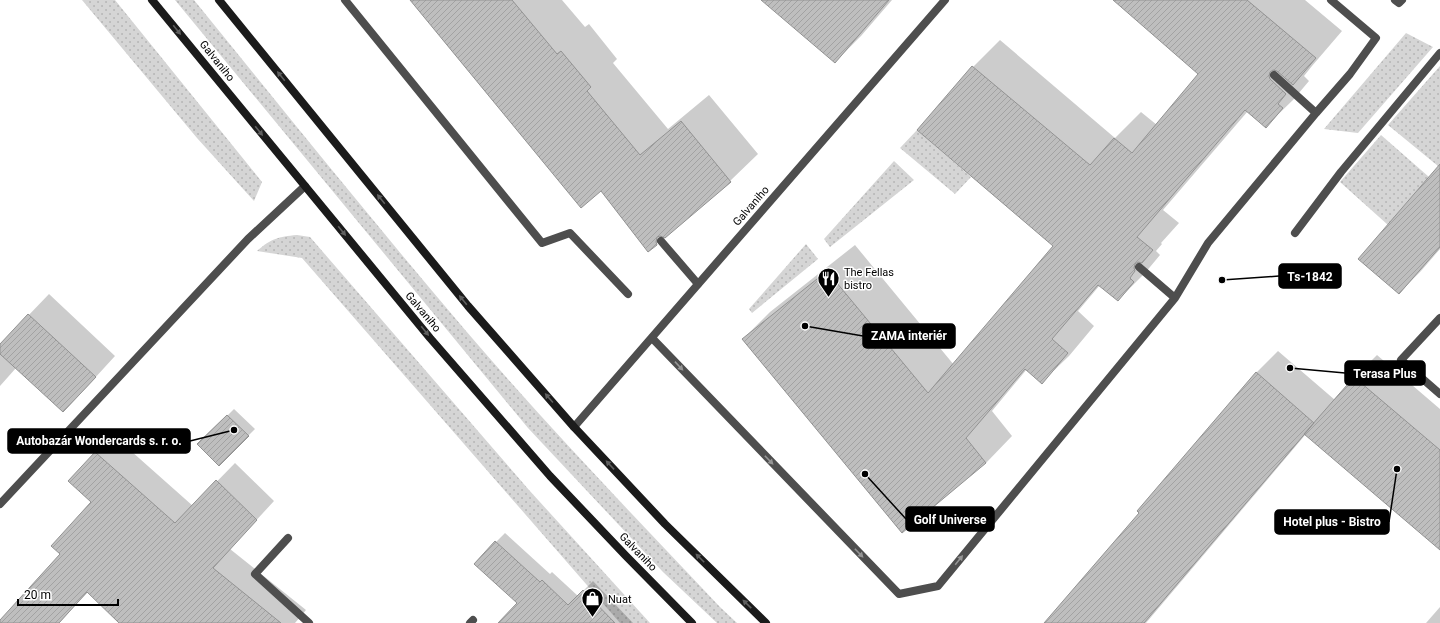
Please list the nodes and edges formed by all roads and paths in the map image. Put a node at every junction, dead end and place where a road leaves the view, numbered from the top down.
1 (152, 0) edge
2 (219, 0) edge
3 (345, 0) edge
4 (945, 0) edge
5 (1331, 0) edge
6 (1395, 0) edge
7 (1402, 0) edge
8 (1440, 53) edge
9 (1274, 75) dead end
10 (1316, 113) junction
11 (305, 186) junction
12 (1295, 233) dead end
13 (661, 242) dead end
14 (1139, 267) dead end
15 (698, 284) junction
16 (628, 294) dead end
17 (1175, 298) junction
18 (1440, 318) edge
19 (652, 338) junction
20 (1440, 394) edge
21 (574, 427) junction
22 (0, 504) edge
23 (288, 538) dead end
24 (309, 623) edge
25 (692, 623) edge
26 (766, 623) edge

1 -> 11 main road, Galvaniho
21 -> 2 main road
3 - 16 street
4 - 15 street, Galvaniho
5 - 10 street
6 - 7 street
8 - 12 street
9 - 10 street
10 - 17 street
11 - 22 street
11 -> 25 main road, Galvaniho
13 - 15 street
14 - 17 street
15 - 19 street, Galvaniho
19 -> 17 street
18 - 20 street
19 - 21 street, Galvaniho
26 -> 21 main road
23 - 24 street

